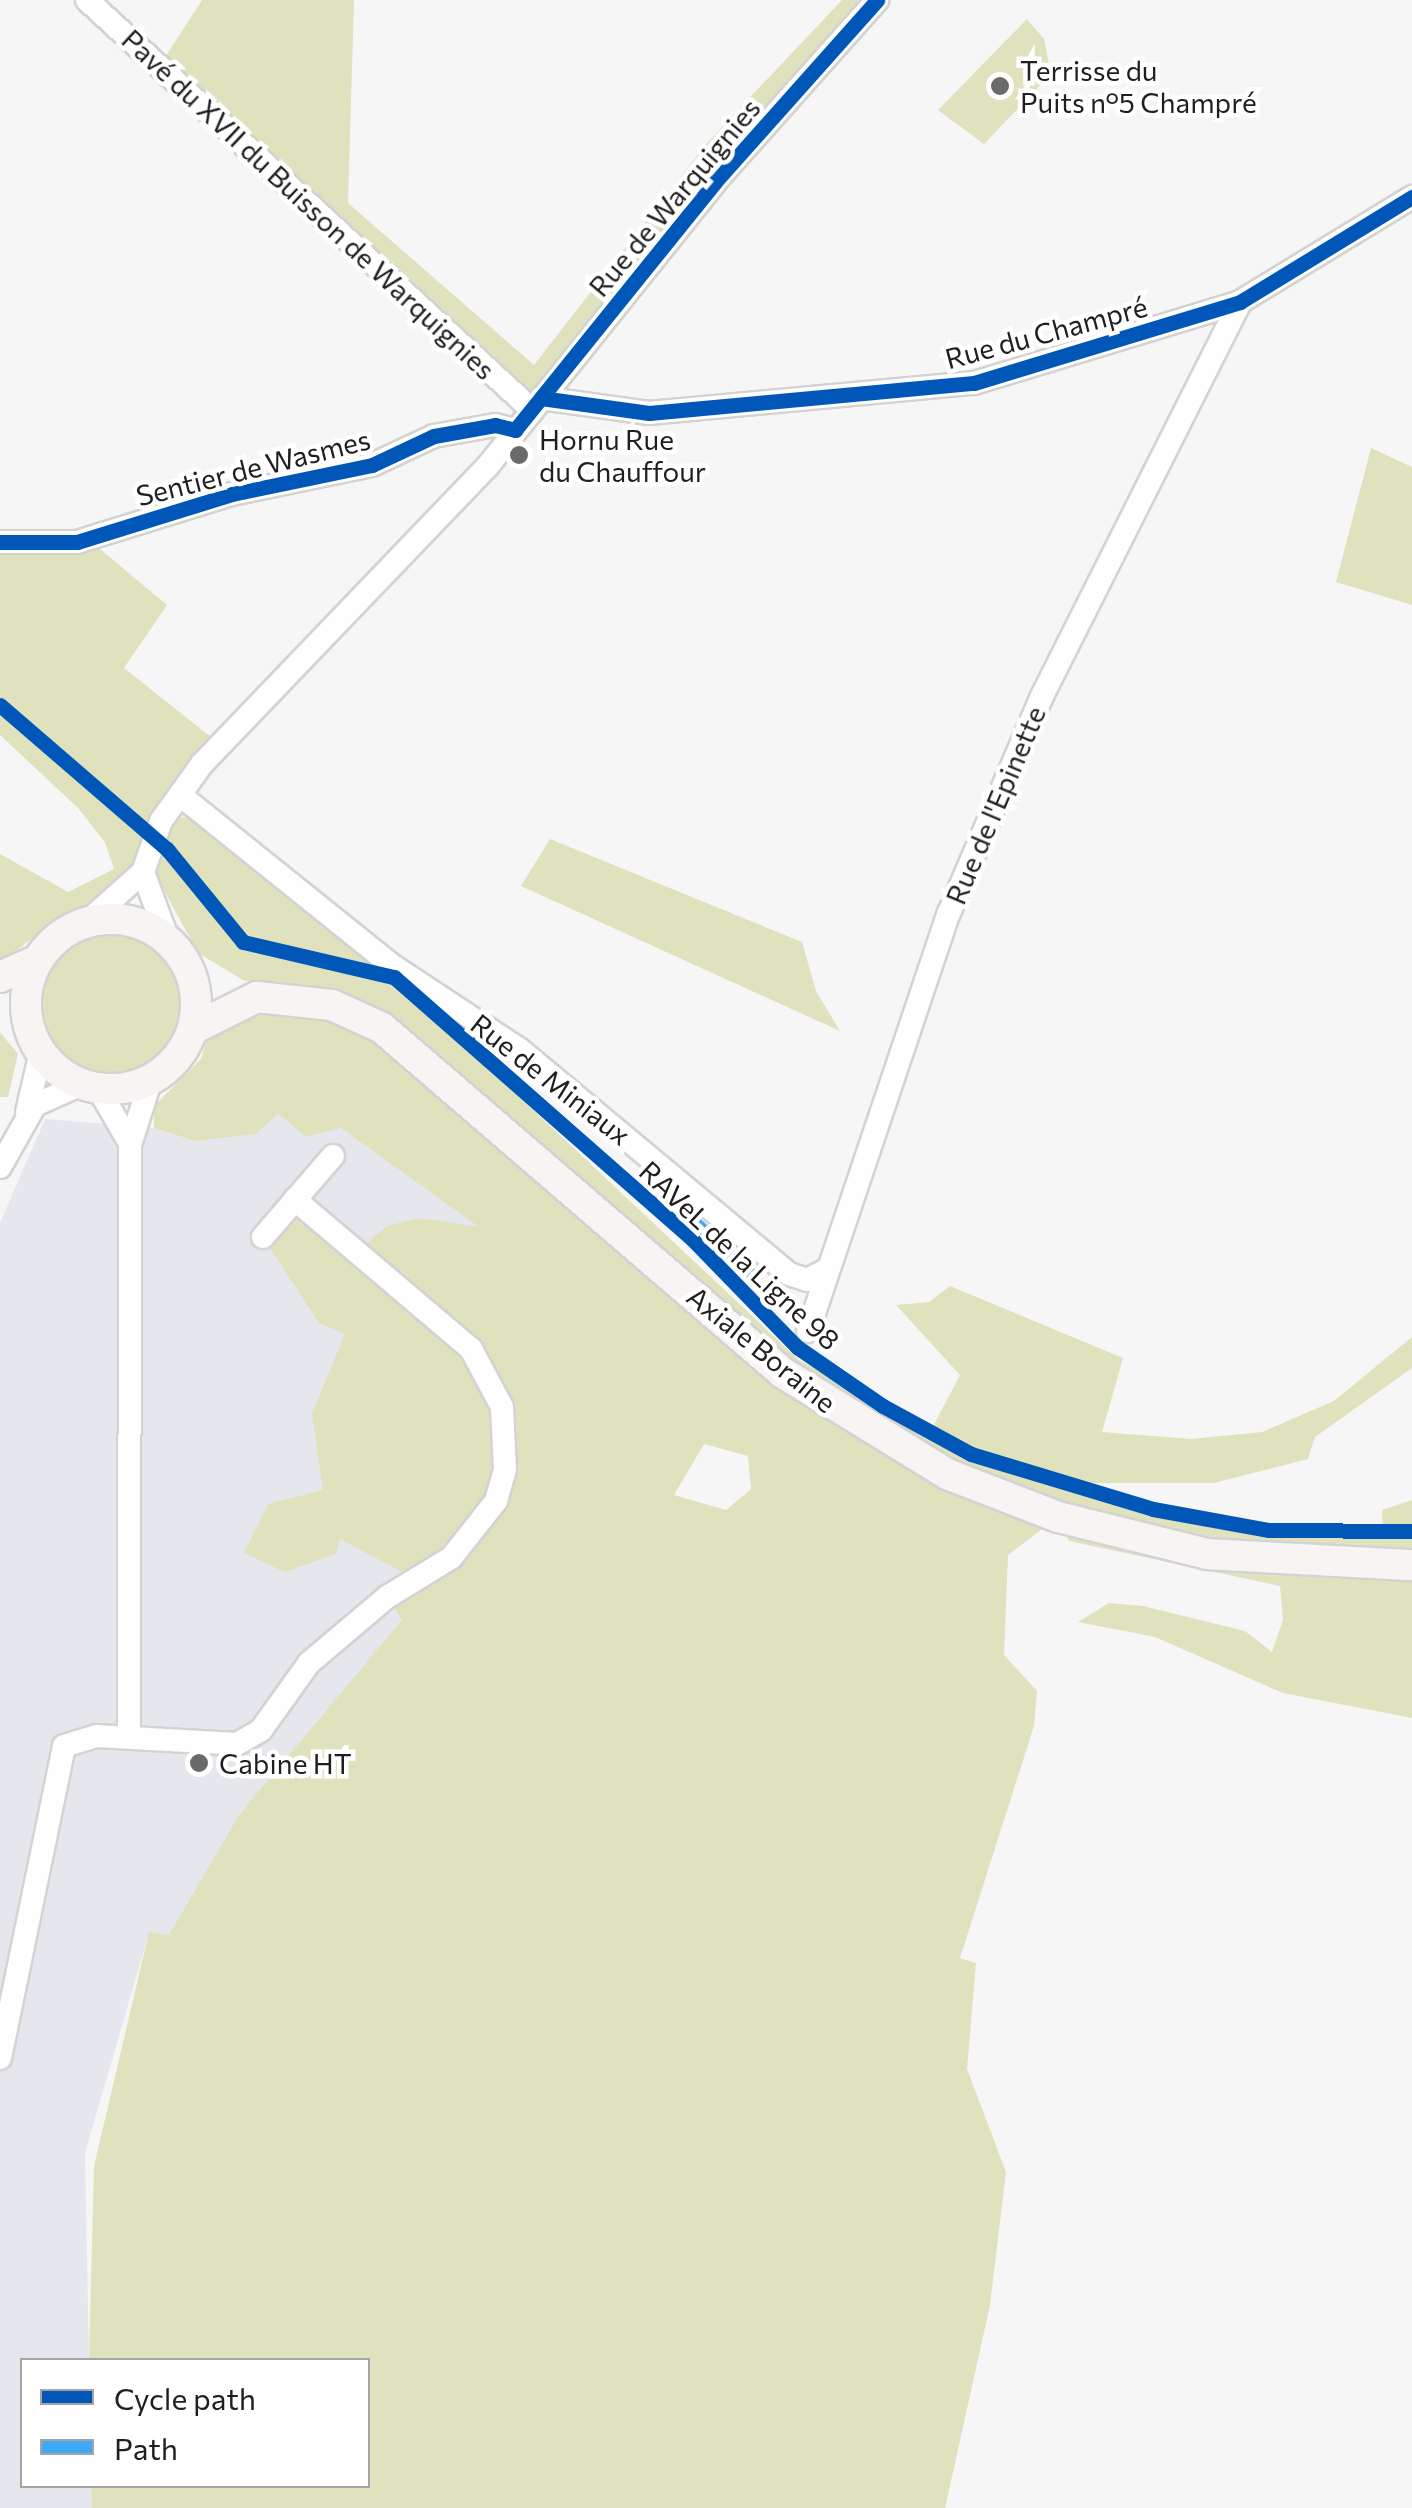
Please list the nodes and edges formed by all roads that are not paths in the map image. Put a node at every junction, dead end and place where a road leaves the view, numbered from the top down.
1 (87, 0) edge
2 (877, 0) edge
3 (1412, 197) edge
4 (1240, 302) junction
5 (536, 403) junction
6 (514, 430) junction
7 (0, 542) edge
8 (180, 794) junction
9 (143, 872) junction
10 (87, 922) junction
11 (168, 940) junction
12 (38, 960) junction
13 (191, 972) junction
14 (0, 977) edge
15 (0, 996) edge
16 (257, 997) junction
17 (26, 1015) junction
18 (193, 1030) junction
19 (41, 1052) junction
20 (150, 1080) junction
21 (90, 1086) junction
22 (24, 1120) junction
23 (130, 1145) junction
24 (333, 1156) dead end
25 (0, 1167) edge
26 (296, 1200) junction
27 (262, 1238) dead end
28 (825, 1271) junction
29 (808, 1331) dead end
30 (1412, 1565) edge
31 (130, 1736) junction
32 (0, 2058) edge

1 - 5 street, Pavé du XVII du Buisson de Warquignies
2 - 5 street, Rue de Warquignies
3 - 4 street, Rue du Champré
4 - 5 street, Rue du Champré
4 - 28 street, Rue de l'Epinette
5 - 6 street, Rue de Warquignies
6 - 7 street, Sentier de Wasmes
6 - 8 street, Rue de Warquignies
8 - 9 street, Rue de Warquignies
8 - 28 street, Rue de Miniaux
9 - 10 street, Rue de Warquignies
9 - 11 street
10 - 11 main road
10 - 12 main road
11 - 13 main road
12 - 14 main road
12 - 17 main road
13 - 16 main road, Axiale Boraine
13 - 18 main road
15 - 17 main road
16 - 18 main road
16 - 30 main road, Axiale Boraine
17 - 19 main road
18 - 20 main road
19 - 21 main road
19 - 22 street
20 - 21 main road
20 - 23 street
21 - 22 street
21 - 23 street
22 - 25 street
23 - 31 street
24 - 26 street
26 - 27 street
26 - 31 street
28 - 29 street, Rue de l'Epinette
31 - 32 street

